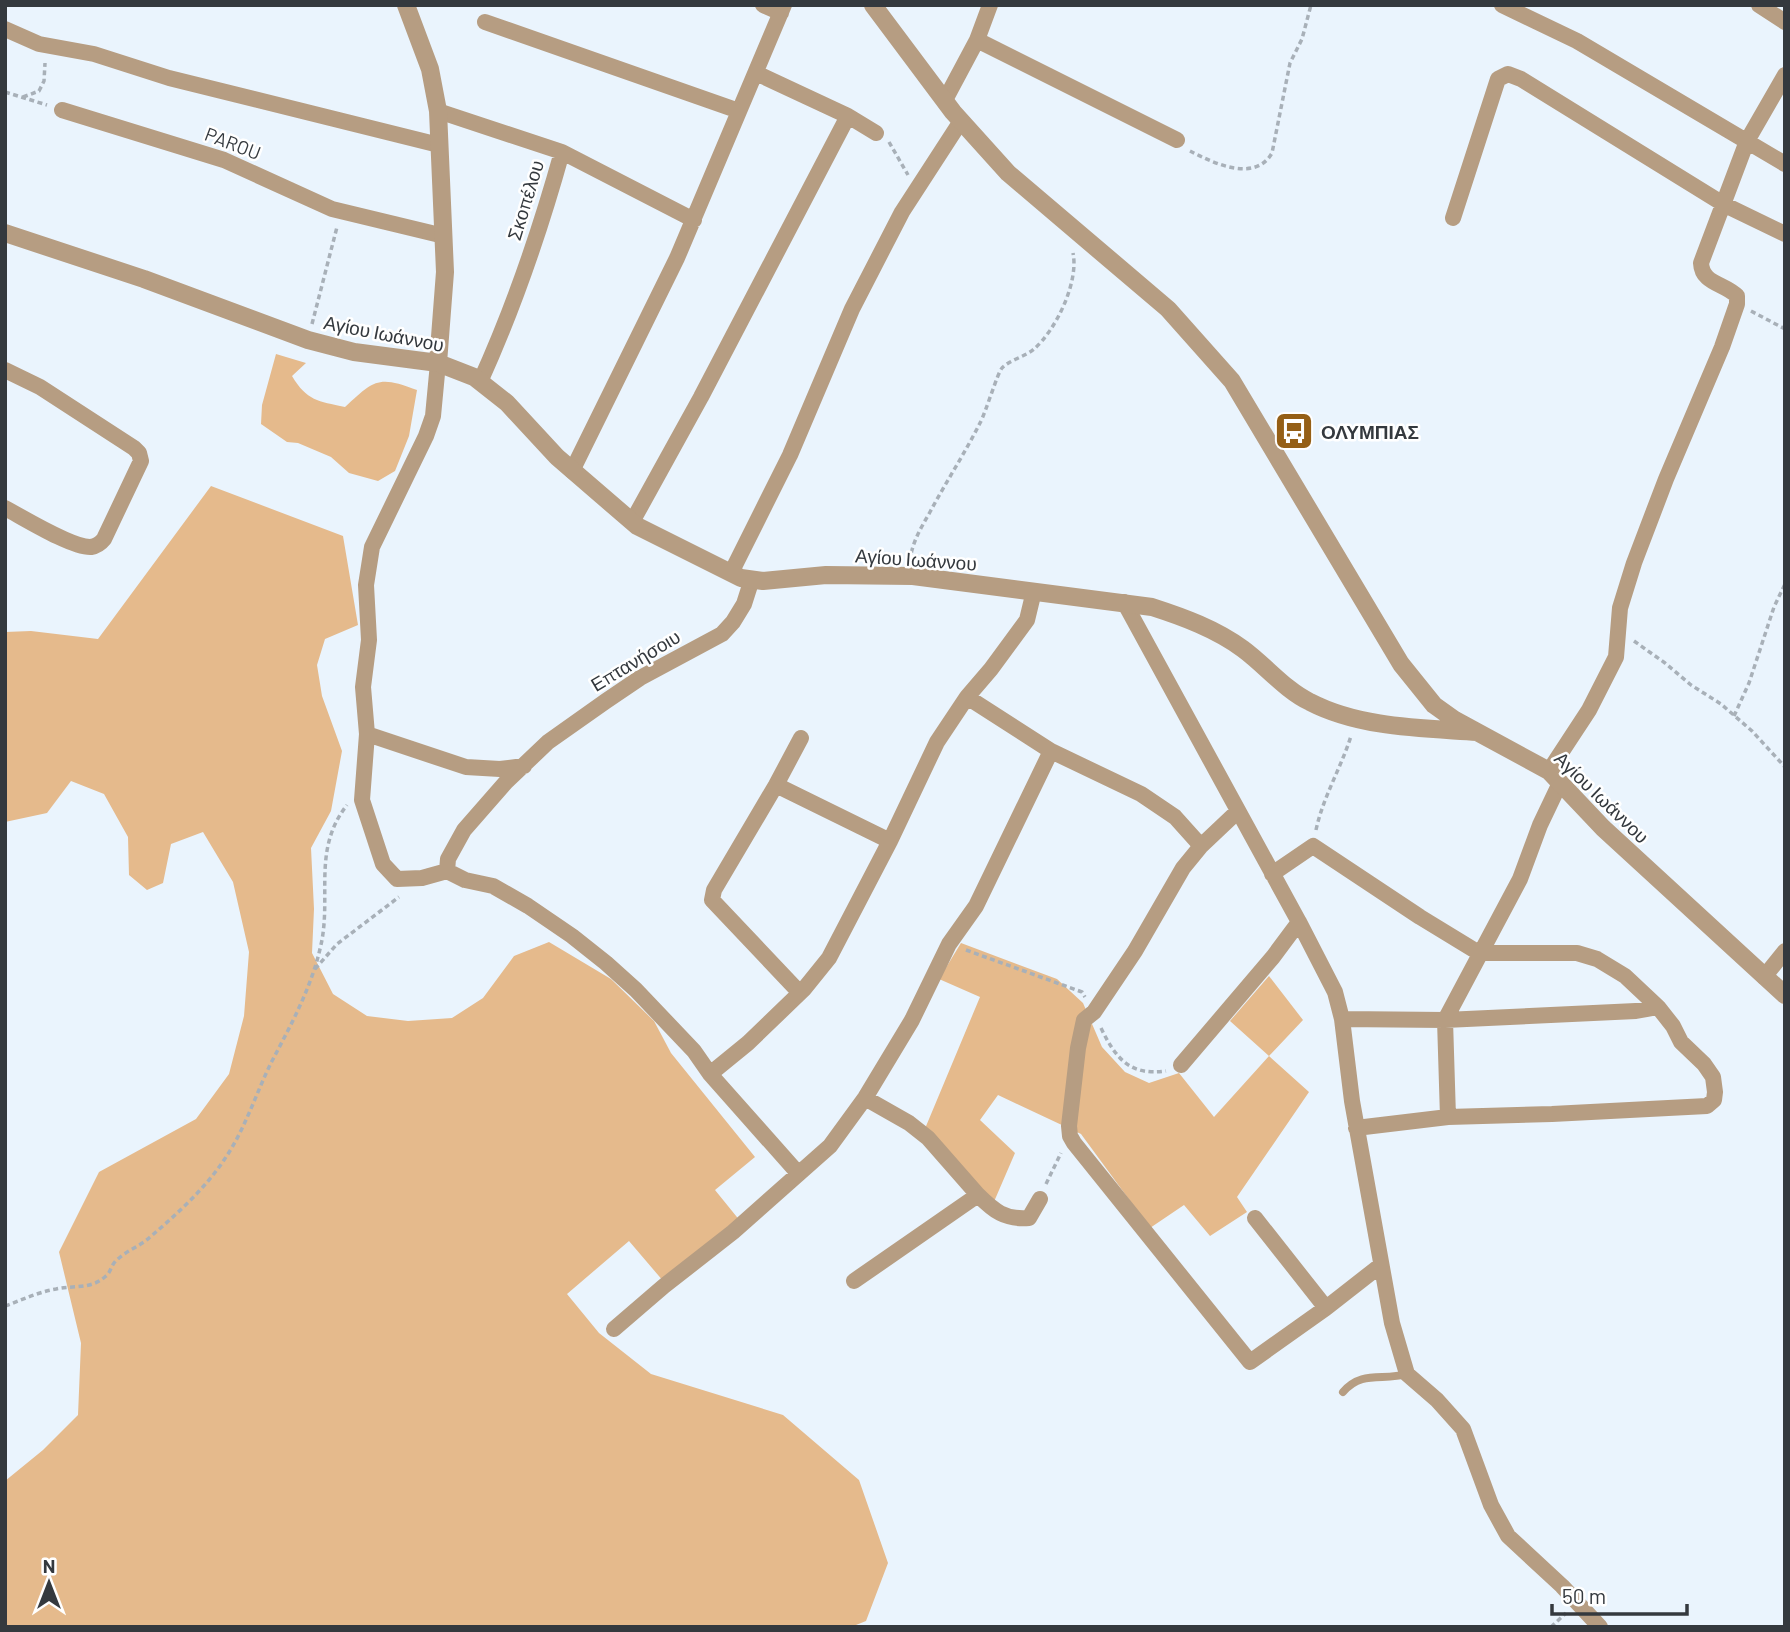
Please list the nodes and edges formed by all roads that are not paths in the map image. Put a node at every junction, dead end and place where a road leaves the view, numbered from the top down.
1 (406, 5) edge
2 (763, 5) edge
3 (873, 5) edge
4 (990, 5) edge
5 (1502, 5) edge
6 (1759, 5) edge
7 (782, 9) edge
8 (485, 22) dead end
9 (1785, 22) edge
10 (5, 29) edge
11 (977, 40) junction
12 (756, 73) junction
13 (1785, 75) edge
14 (945, 100) junction
15 (62, 110) road end
16 (438, 111) junction
17 (739, 111) junction
18 (848, 116) junction
19 (961, 121) junction
20 (876, 132) road end
21 (1177, 140) road end
22 (1747, 141) junction
23 (439, 145) junction
24 (562, 152) junction
25 (1785, 163) edge
26 (1725, 205) junction
27 (1453, 218) dead end
28 (694, 220) junction
29 (5, 233) edge
30 (1785, 234) edge
31 (444, 236) junction
32 (438, 363) junction
33 (5, 370) edge
34 (480, 382) junction
35 (572, 471) junction
36 (5, 508) edge
37 (632, 522) junction
38 (731, 573) junction
39 (752, 579) junction
40 (1034, 591) junction
41 (1124, 602) junction
42 (967, 697) junction
43 (1477, 732) junction
44 (368, 734) junction
45 (801, 738) dead end
46 (1051, 751) junction
47 (524, 766) junction
48 (1555, 777) junction
49 (776, 785) junction
50 (1238, 811) junction
51 (890, 841) junction
52 (1201, 846) junction
53 (447, 871) junction
54 (1272, 874) junction
55 (1299, 922) junction
56 (1785, 951) edge
57 (1479, 953) junction
58 (1764, 977) junction
59 (800, 993) junction
60 (1785, 995) edge
61 (1658, 1007) junction
62 (1342, 1019) junction
63 (1445, 1020) junction
64 (1181, 1065) road end
65 (710, 1074) junction
66 (865, 1098) junction
67 (1448, 1117) junction
68 (1356, 1128) junction
69 (797, 1172) junction
70 (978, 1195) junction
71 (1040, 1199) road end
72 (1255, 1218) dead end
73 (1381, 1265) junction
74 (854, 1281) dead end
75 (1326, 1308) junction
76 (614, 1329) dead end
77 (1407, 1374) junction
78 (1343, 1392) dead end
79 (1600, 1627) edge

1 - 16 street
2 - 7 street
3 - 14 street
4 - 11 street
5 - 22 street
6 - 9 street
7 - 12 street
8 - 17 street
10 - 23 street
11 - 14 street
11 - 21 street
12 - 17 street
12 - 18 street
13 - 22 street
14 - 19 street
15 - 31 street, PAROU
16 - 23 street
16 - 24 street, Σκοπέλου
17 - 28 street
18 - 20 street
18 - 37 street
19 - 38 street
19 - 43 street
22 - 25 street
22 - 26 street
23 - 31 street
24 - 28 street
24 - 34 street, Σκοπέλου
26 - 27 street
26 - 30 street
26 - 48 street
28 - 35 street
29 - 32 street, Αγίου Ιωάννου
31 - 32 street
32 - 34 street, Αγίου Ιωάννου
32 - 44 street
33 - 36 street
34 - 35 street, Αγίου Ιωάννου
35 - 37 street, Αγίου Ιωάννου
37 - 38 street, Αγίου Ιωάννου
38 - 39 street, Αγίου Ιωάννου
39 - 40 street, Αγίου Ιωάννου
39 - 47 street, Επτανήσοιυ
40 - 41 street, Αγίου Ιωάννου
40 - 42 street
41 - 43 street, Αγίου Ιωάννου
41 - 50 street
42 - 46 street
42 - 51 street
43 - 48 street, Αγίου Ιωάννου
44 - 47 street
44 - 53 street
45 - 49 street
46 - 52 street
46 - 66 street
47 - 53 street, Επτανήσοιυ
48 - 57 street
48 - 58 street, Αγίου Ιωάννου
49 - 51 street
49 - 59 street
50 - 52 street
50 - 54 street
51 - 59 street
52 - 75 street
53 - 65 street
54 - 55 street
54 - 57 street
55 - 62 street
55 - 64 street
56 - 58 street
57 - 61 street
57 - 63 street
58 - 60 street, Αγίου Ιωάννου
59 - 65 street
61 - 63 street
61 - 67 street
62 - 63 street
62 - 68 street
63 - 67 street
65 - 69 street
66 - 69 street
66 - 70 street
67 - 68 street
68 - 73 street
69 - 76 street
70 - 71 street
70 - 74 street
72 - 75 street
73 - 75 street
73 - 77 street
77 - 78 lane
77 - 79 street

